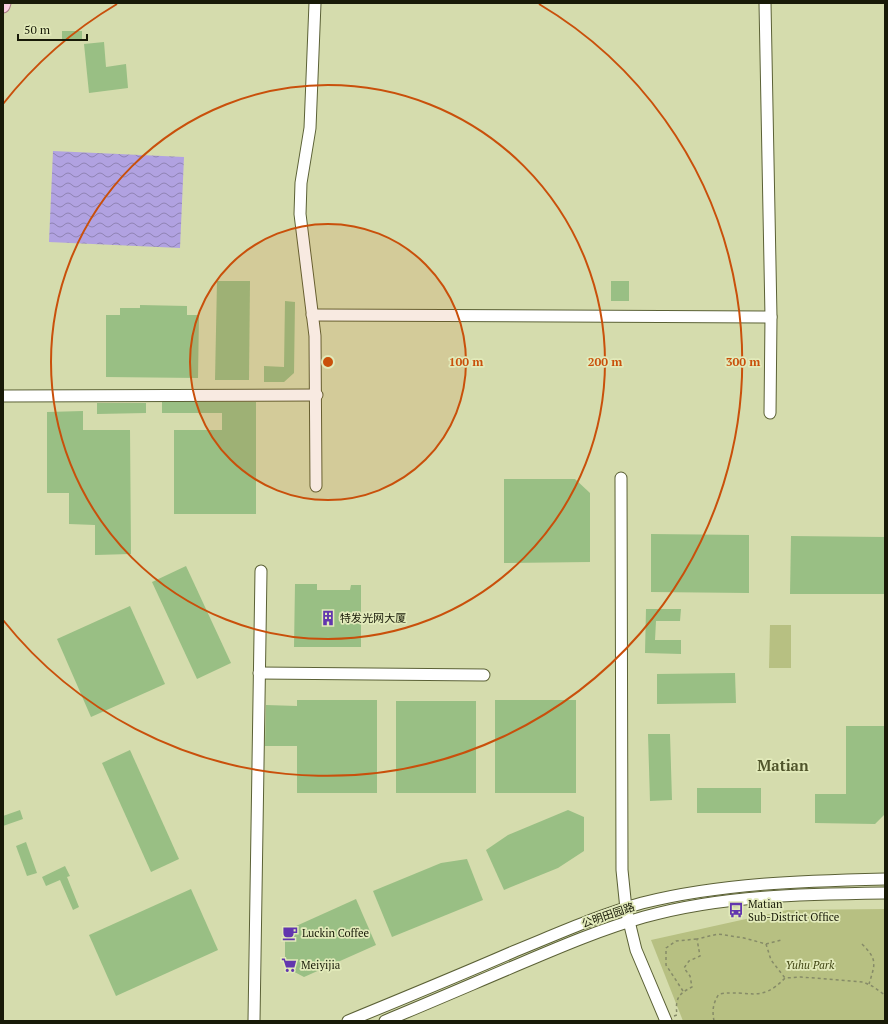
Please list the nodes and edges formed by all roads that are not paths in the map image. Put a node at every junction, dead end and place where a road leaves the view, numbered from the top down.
1 (315, 3) edge
2 (765, 3) edge
3 (312, 315) junction
4 (771, 318) junction
5 (317, 395) junction
6 (3, 396) edge
7 (770, 413) dead end
8 (621, 478) dead end
9 (316, 486) dead end
10 (261, 571) dead end
11 (259, 673) junction
12 (484, 674) dead end
13 (885, 879) edge
14 (885, 894) edge
15 (626, 908) junction
16 (629, 922) junction
17 (666, 1020) edge
18 (254, 1021) edge
19 (348, 1021) edge
20 (385, 1021) edge

1 - 3 street
2 - 4 street
3 - 4 street
3 - 5 street
4 - 7 street
5 - 6 street
5 - 9 street
8 - 15 street
10 - 11 street
11 - 12 street
11 - 18 street
13 - 15 street, 公明田园路
14 - 16 street, 公明田园路
15 - 16 street
15 - 19 street, 公明田园路
16 - 17 street
16 - 20 street, 公明田园路

